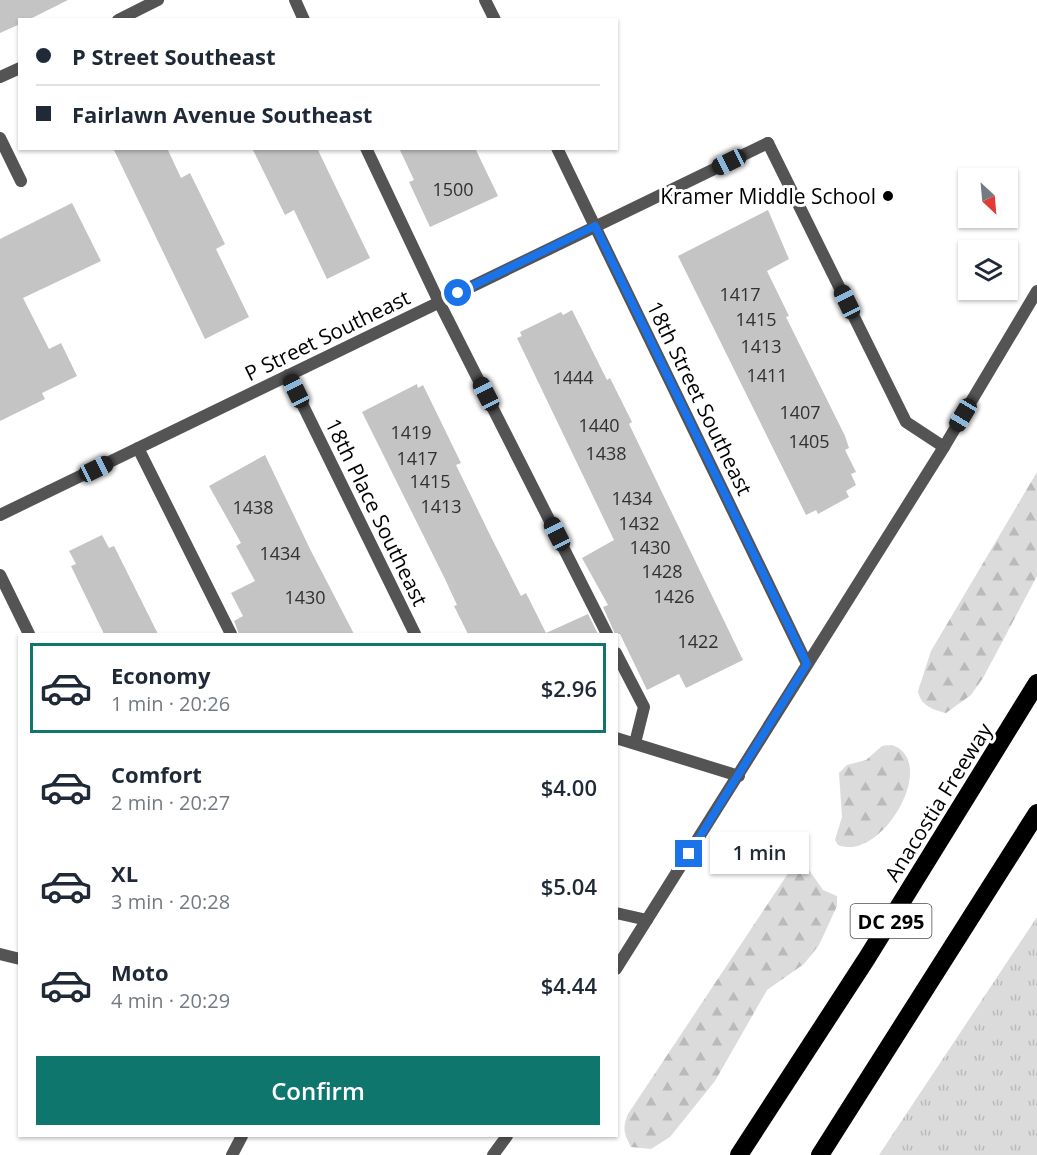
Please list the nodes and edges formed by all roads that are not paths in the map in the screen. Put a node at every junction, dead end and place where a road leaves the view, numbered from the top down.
1 (158, 0) edge
2 (295, 0) edge
3 (485, 0) edge
4 (122, 18) edge
5 (303, 18) edge
6 (494, 18) edge
7 (18, 69) edge
8 (0, 77) edge
9 (0, 138) edge
10 (367, 150) edge
11 (558, 150) edge
12 (21, 181) dead end
13 (595, 226) junction
14 (1037, 291) edge
15 (439, 302) junction
16 (288, 375) junction
17 (944, 447) junction
18 (138, 448) junction
19 (0, 515) edge
20 (0, 575) edge
21 (29, 633) edge
22 (230, 633) edge
23 (415, 633) edge
24 (606, 633) edge
25 (618, 656) edge
26 (807, 664) junction
27 (1037, 683) edge
28 (618, 739) edge
29 (635, 743) junction
30 (739, 776) junction
31 (1037, 813) edge
32 (618, 913) edge
33 (647, 920) junction
34 (0, 954) edge
35 (18, 958) edge
36 (618, 966) edge
37 (241, 1137) edge
38 (506, 1137) edge
39 (232, 1155) edge
40 (493, 1155) edge
41 (739, 1155) edge
42 (820, 1155) edge

1 - 4 street
2 - 5 street
3 - 6 street
7 - 8 street
9 - 12 street
10 - 15 street
11 - 13 street, 18th Street Southeast
13 - 15 street, P Street Southeast
13 - 17 street, P Street Southeast
13 - 26 street, 18th Street Southeast
14 - 17 street
15 - 16 street, P Street Southeast
15 - 24 street
16 - 18 street, P Street Southeast
16 - 23 street, 18th Place Southeast
17 - 26 street
18 - 19 street, P Street Southeast
18 - 22 street
20 - 21 street
25 - 29 street
26 - 30 street
27 - 41 highway, Anacostia Freeway / DC 295
28 - 29 street
29 - 30 street
30 - 33 street
31 - 42 highway, DC 295
32 - 33 street
33 - 36 street
34 - 35 street
37 - 39 street
38 - 40 street

